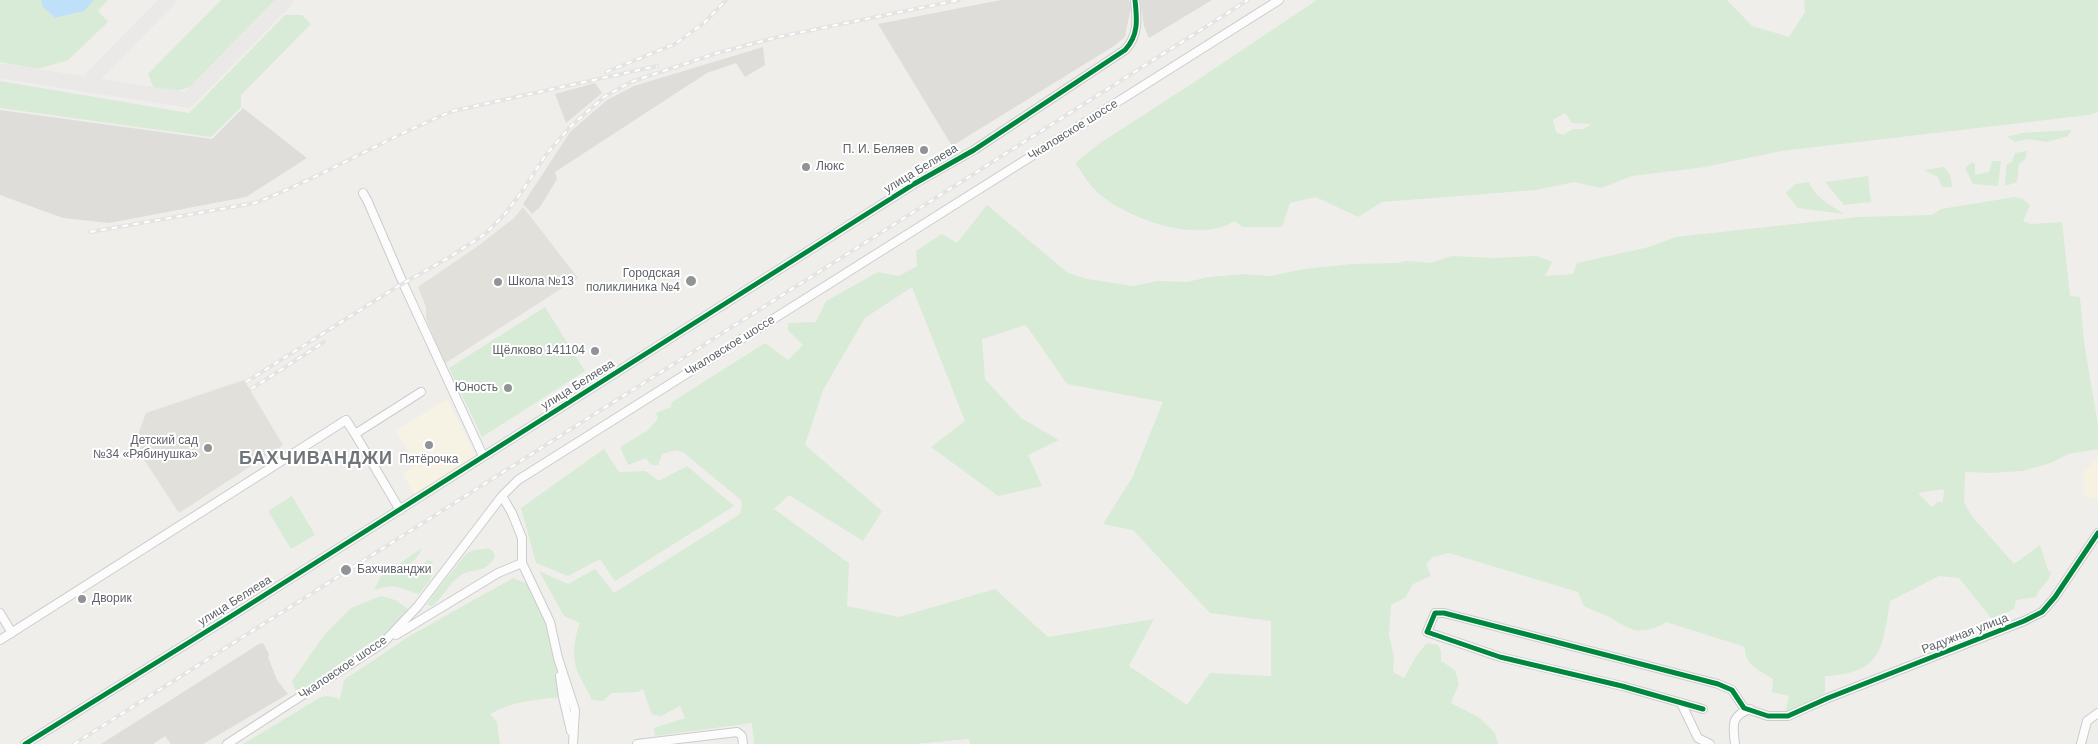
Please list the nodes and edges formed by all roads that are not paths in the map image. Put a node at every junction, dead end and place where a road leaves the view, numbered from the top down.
1 (1135, 0) edge
2 (1279, 0) edge
3 (363, 193) dead end
4 (421, 392) dead end
5 (355, 434) junction
6 (483, 456) junction
7 (502, 496) junction
8 (400, 510) junction
9 (2098, 532) edge
10 (522, 563) junction
11 (418, 606) junction
12 (0, 613) edge
13 (428, 616) junction
14 (12, 633) junction
15 (0, 640) edge
16 (383, 644) junction
17 (1681, 703) junction
18 (1703, 709) dead end
19 (1750, 710) junction
20 (2098, 713) edge
21 (743, 740) edge
22 (674, 741) edge
23 (573, 742) edge
24 (25, 744) edge
25 (227, 744) edge
26 (637, 744) edge
27 (1710, 744) edge
28 (1736, 744) edge
29 (2081, 744) edge

1 - 6 street, улица Беляева
2 - 7 street, Чкаловское шоссе
3 - 6 street
4 - 5 street
5 - 8 street
5 - 14 street
6 - 8 street, улица Беляева
7 - 10 street
7 - 11 street, Чкаловское шоссе
8 - 24 street, улица Беляева
9 - 19 street, Радужная улица
10 - 13 street
10 - 23 street
11 - 13 street
11 - 16 street, Чкаловское шоссе
12 - 14 street
13 - 16 street
14 - 15 street
16 - 25 street, Чкаловское шоссе
17 - 18 street
17 - 19 street
17 - 27 street
19 - 28 street
20 - 29 street
21 - 22 street
22 - 26 street

